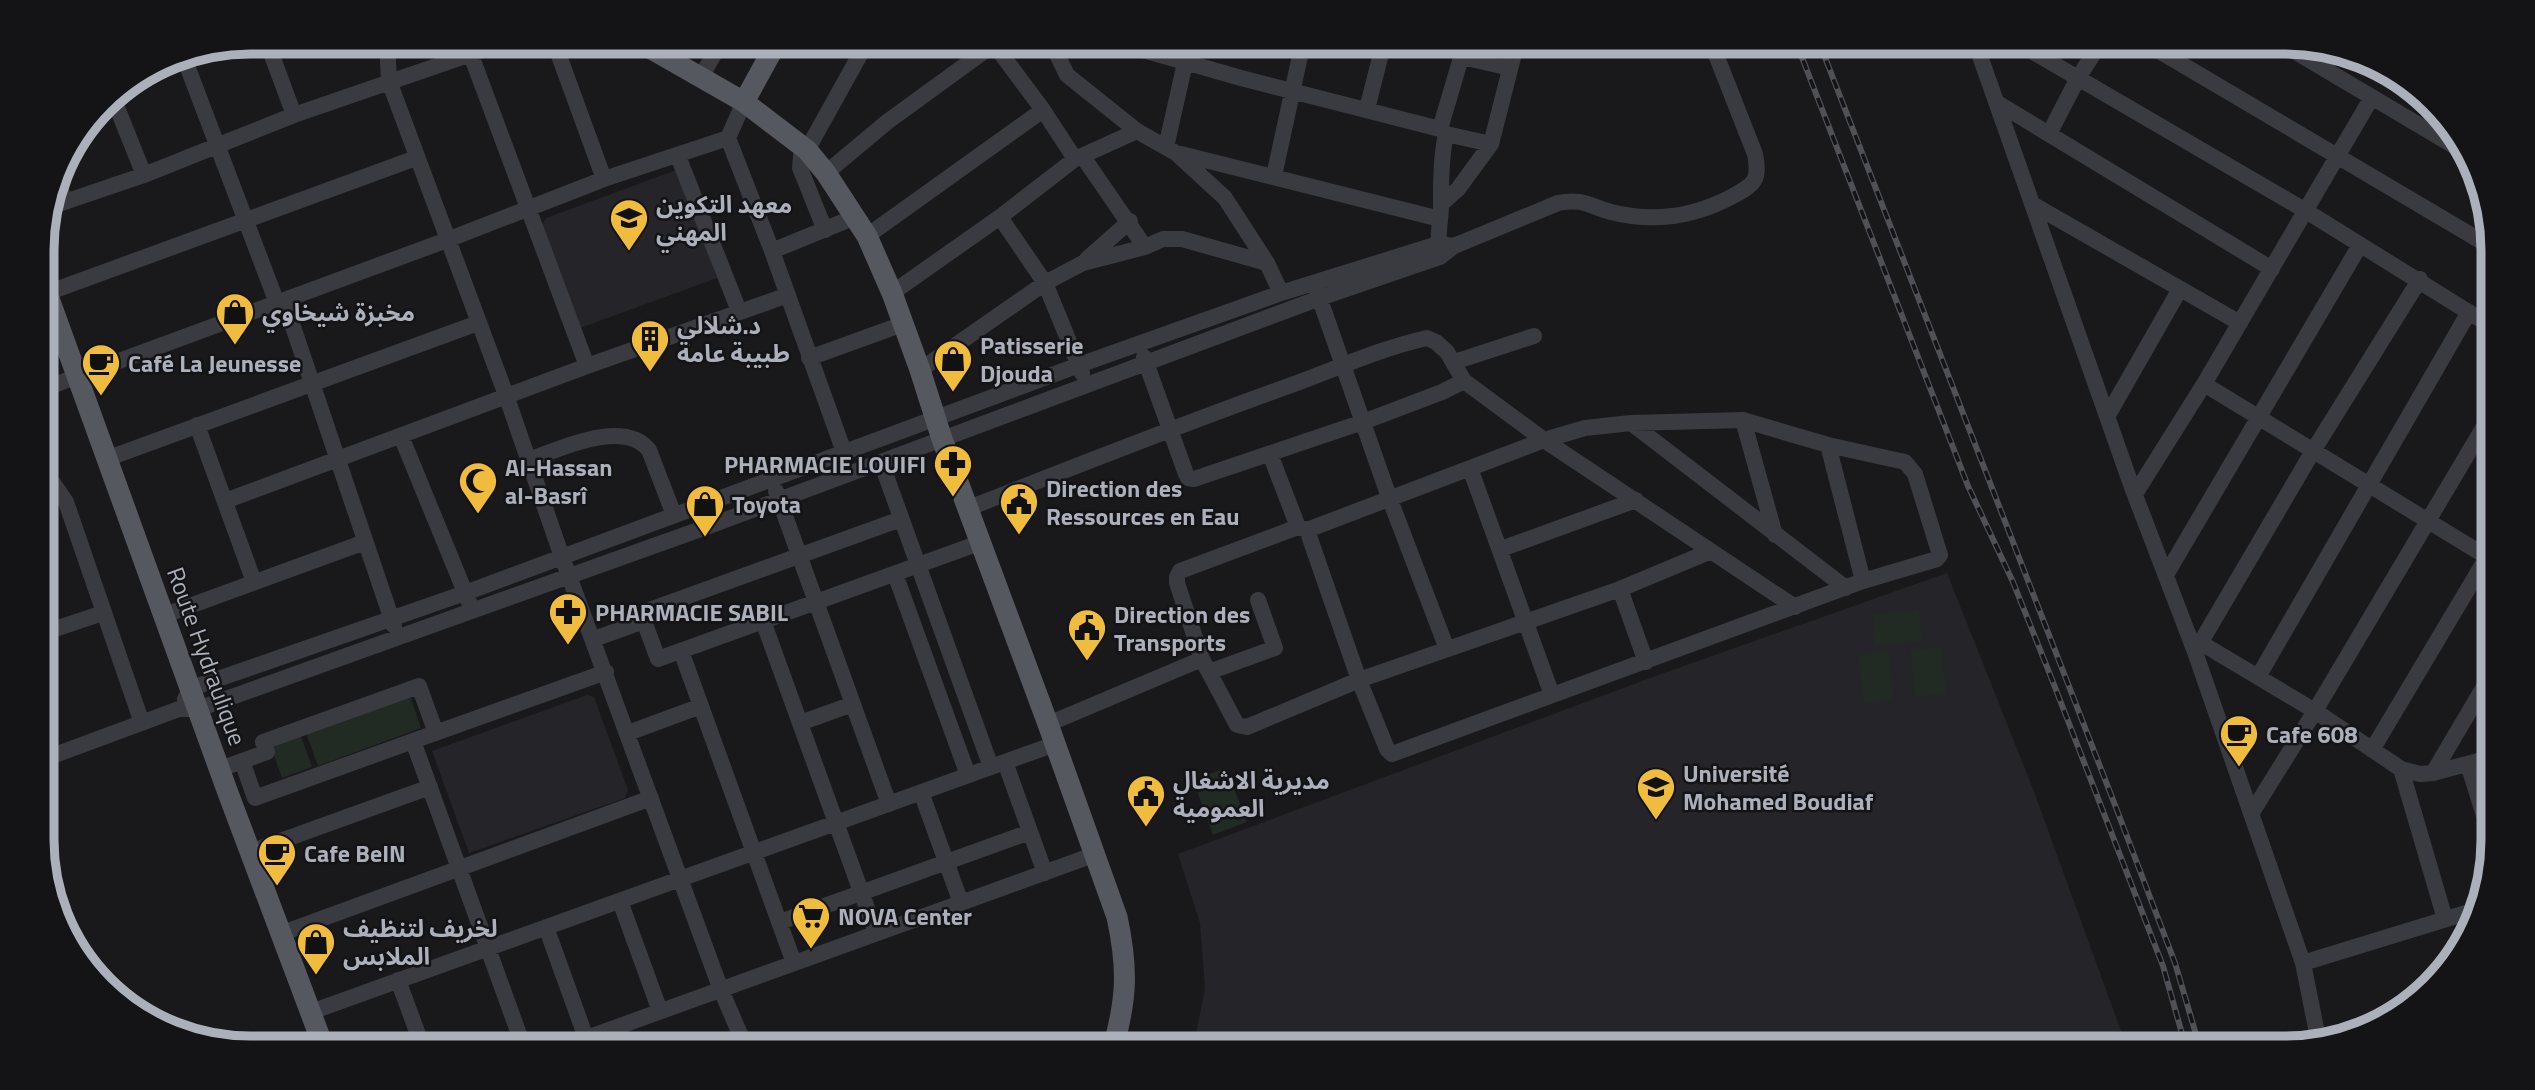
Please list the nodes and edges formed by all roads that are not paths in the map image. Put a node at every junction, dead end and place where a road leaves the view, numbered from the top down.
1 (271, 54) edge
2 (388, 54) edge
3 (558, 54) edge
4 (660, 54) edge
5 (713, 54) edge
6 (766, 54) edge
7 (860, 54) edge
8 (980, 54) edge
9 (1003, 54) edge
10 (1058, 54) edge
11 (1155, 54) edge
12 (1300, 54) edge
13 (1381, 54) edge
14 (1514, 54) edge
15 (1716, 54) edge
16 (1979, 54) edge
17 (2037, 54) edge
18 (2093, 54) edge
19 (2164, 54) edge
20 (471, 55) joint
21 (2302, 55) edge
22 (1185, 63) junction
23 (187, 65) edge
24 (1510, 68) junction
25 (701, 77) junction
26 (2078, 78) junction
27 (389, 81) junction
28 (1291, 91) junction
29 (2372, 97) junction
30 (744, 102) junction
31 (1996, 102) junction
32 (117, 107) edge
33 (1367, 109) junction
34 (1043, 110) junction
35 (294, 115) junction
36 (1138, 131) junction
37 (1443, 131) junction
38 (2049, 134) junction
39 (727, 138) junction
40 (2447, 142) edge
41 (1491, 144) junction
42 (218, 147) junction
43 (805, 148) junction
44 (1171, 150) junction
45 (678, 156) junction
46 (2338, 156) junction
47 (416, 158) junction
48 (1079, 158) junction
49 (826, 173) junction
50 (144, 175) junction
51 (1274, 176) junction
52 (604, 179) junction
53 (60, 204) edge
54 (2032, 204) junction
55 (527, 207) junction
56 (2306, 211) junction
57 (1440, 212) junction
58 (855, 217) junction
59 (1000, 217) junction
60 (1130, 221) junction
61 (246, 222) junction
62 (825, 230) junction
63 (867, 236) junction
64 (447, 240) junction
65 (2480, 241) edge
66 (2360, 244) junction
67 (1145, 247) junction
68 (1444, 249) junction
69 (772, 251) junction
70 (1083, 262) junction
71 (1267, 263) junction
72 (2272, 269) junction
73 (2420, 279) junction
74 (1045, 283) junction
75 (1313, 283) junction
76 (55, 284) edge
77 (2180, 289) junction
78 (892, 293) junction
79 (1281, 293) junction
80 (788, 295) junction
81 (1320, 298) junction
82 (281, 302) junction
83 (739, 311) junction
84 (2469, 312) junction
85 (55, 314) edge
86 (2481, 320) edge
87 (478, 323) junction
88 (2240, 323) junction
89 (902, 324) junction
90 (1534, 335) dead end
91 (1139, 345) junction
92 (809, 358) junction
93 (1454, 362) junction
94 (1147, 364) junction
95 (1079, 365) junction
96 (587, 366) junction
97 (1343, 366) junction
98 (920, 370) junction
99 (77, 375) junction
100 (1464, 380) junction
101 (314, 383) junction
102 (55, 384) edge
103 (2204, 384) junction
104 (1086, 385) junction
105 (506, 395) junction
106 (2108, 415) junction
107 (2258, 417) junction
108 (1742, 421) junction
109 (1363, 422) junction
110 (1632, 423) junction
111 (197, 425) junction
112 (1170, 428) junction
113 (940, 429) junction
114 (2481, 431) edge
115 (401, 436) junction
116 (1544, 440) junction
117 (1828, 444) junction
118 (2313, 451) junction
119 (844, 452) junction
120 (1270, 454) junction
121 (106, 459) junction
122 (337, 459) junction
123 (529, 460) junction
124 (881, 462) junction
125 (1470, 468) junction
126 (771, 479) junction
127 (55, 485) edge
128 (2369, 485) junction
129 (2135, 494) junction
130 (1390, 497) junction
131 (779, 499) junction
132 (1636, 500) junction
133 (225, 501) junction
134 (970, 508) junction
135 (674, 515) junction
136 (901, 519) junction
137 (2427, 520) junction
138 (1303, 528) junction
139 (1775, 535) junction
140 (365, 542) junction
141 (982, 542) junction
142 (1501, 549) junction
143 (1711, 551) junction
144 (2481, 553) edge
145 (799, 556) junction
146 (562, 557) junction
147 (918, 565) junction
148 (895, 573) junction
149 (2481, 574) edge
150 (571, 575) junction
151 (2166, 575) junction
152 (1863, 581) junction
153 (254, 582) junction
154 (1846, 587) junction
155 (1620, 589) junction
156 (465, 593) junction
157 (1258, 600) dead end
158 (816, 602) junction
159 (1795, 607) junction
160 (473, 611) junction
161 (103, 613) junction
162 (165, 615) junction
163 (391, 619) junction
164 (644, 621) junction
165 (763, 621) junction
166 (1526, 621) junction
167 (54, 629) edge
168 (398, 639) junction
169 (594, 639) junction
170 (2198, 648) junction
171 (1447, 649) junction
172 (681, 651) junction
173 (1646, 662) junction
174 (1205, 666) junction
175 (606, 672) junction
176 (2258, 677) junction
177 (1359, 680) junction
178 (192, 688) junction
179 (2481, 693) edge
180 (1552, 695) junction
181 (853, 704) junction
182 (702, 706) junction
183 (188, 709) junction
184 (2315, 711) junction
185 (142, 723) junction
186 (800, 723) junction
187 (436, 733) junction
188 (628, 733) junction
189 (1052, 734) junction
190 (413, 741) junction
191 (2372, 750) junction
192 (54, 755) edge
193 (2481, 760) edge
194 (242, 761) junction
195 (998, 764) junction
196 (2468, 764) junction
197 (220, 769) junction
198 (2402, 769) junction
199 (2433, 772) junction
200 (968, 775) junction
201 (250, 785) junction
202 (429, 787) junction
203 (921, 792) junction
204 (228, 793) junction
205 (651, 798) junction
206 (889, 804) junction
207 (2481, 805) edge
208 (2251, 814) junction
209 (836, 822) junction
210 (1030, 832) junction
211 (250, 852) junction
212 (754, 852) junction
213 (1096, 854) junction
214 (946, 862) junction
215 (458, 867) junction
216 (1045, 873) junction
217 (680, 879) junction
218 (862, 893) junction
219 (620, 901) junction
220 (961, 903) junction
221 (2467, 913) edge
222 (2445, 919) junction
223 (780, 922) junction
224 (546, 927) junction
225 (876, 933) junction
226 (280, 934) junction
227 (488, 948) junction
228 (794, 963) junction
229 (2303, 963) junction
230 (398, 980) junction
231 (721, 989) junction
232 (311, 1012) junction
233 (660, 1012) junction
234 (2320, 1032) edge
235 (320, 1036) edge
236 (419, 1036) edge
237 (520, 1036) edge
238 (585, 1036) edge
239 (592, 1036) edge
240 (741, 1036) edge
241 (1116, 1036) edge

1 - 35 street
2 - 27 street
3 - 52 street
4 - 25 main road
5 - 25 street
6 - 30 main road
7 - 43 street
8 - 49 street
9 - 34 street
10 - 36 street
11 - 22 street
12 - 28 street
13 - 33 street
14 - 24 street
15 - 68 street
16 - 31 street
17 - 26 street
18 - 26 street
19 - 46 street
20 - 27 street
20 - 55 street
21 - 29 street
22 - 28 street
22 - 44 street
23 - 42 street
24 - 37 street
24 - 41 street
25 - 30 main road
26 - 38 street
26 - 56 street
27 - 35 street
27 - 47 street
28 - 33 street
28 - 51 street
29 - 40 street
29 - 46 street
30 - 39 street
30 - 43 main road
31 - 38 street
31 - 54 street
32 - 50 street
33 - 37 street
34 - 48 street
34 - 63 street
35 - 42 street
36 - 44 street
36 - 48 street
37 - 41 street
37 - 57 street
38 - 72 street
39 - 45 street
39 - 69 street
41 - 57 street
42 - 50 street
42 - 61 street
43 - 49 main road
43 - 62 street
44 - 51 street
44 - 71 street
45 - 52 street
45 - 83 street
46 - 56 street
46 - 65 street
47 - 61 street
47 - 64 street
48 - 59 street
48 - 60 street
49 - 58 main road
50 - 53 street
51 - 57 street
52 - 55 street
54 - 77 street
54 - 106 street
55 - 64 street
55 - 96 street
56 - 66 street
56 - 72 street
57 - 68 street
58 - 62 street
58 - 63 main road
59 - 74 street
59 - 78 street
60 - 67 street
60 - 70 street
61 - 76 street
61 - 82 street
62 - 69 street
63 - 78 main road
64 - 82 street
64 - 87 street
66 - 73 street
66 - 107 street
67 - 70 street
67 - 71 street
68 - 75 street
68 - 81 street
69 - 80 street
70 - 74 street
71 - 79 street
72 - 88 street
73 - 84 street
73 - 118 street
74 - 95 street
74 - 98 street
75 - 79 street
75 - 81 street
77 - 88 street
77 - 106 street
78 - 89 main road
79 - 91 street
80 - 83 street
80 - 92 street
81 - 94 street
81 - 97 street
82 - 99 street
82 - 101 street
83 - 96 street
84 - 86 street
84 - 128 street
85 - 99 main road, Route Hydraulique
87 - 101 street
87 - 105 street
88 - 103 street
89 - 92 street
89 - 98 main road
90 - 93 street
91 - 94 street
91 - 95 street
92 - 119 street
93 - 97 street
93 - 100 street
94 - 104 street
94 - 112 street
95 - 104 street
95 - 113 street
96 - 105 street
97 - 109 street
97 - 112 street
98 - 113 main road
99 - 102 street
99 - 121 main road, Route Hydraulique
100 - 109 street
100 - 116 street
101 - 111 street
101 - 122 street
103 - 107 street
103 - 129 street
104 - 113 street
105 - 115 street
105 - 123 street
106 - 129 street
107 - 118 street
107 - 151 street
108 - 110 street
108 - 117 street
108 - 139 street
109 - 120 street
109 - 130 street
110 - 116 street
110 - 139 street
111 - 121 street
111 - 133 street
112 - 120 street
112 - 134 street
113 - 119 street
113 - 124 street
113 - 134 main road
114 - 137 street
115 - 122 street
115 - 156 street
116 - 125 street
116 - 132 street
117 - 152 street
117 - 152 street
118 - 128 street
118 - 170 street
119 - 126 street
120 - 138 street
121 - 162 main road, Route Hydraulique
122 - 133 street
122 - 140 street
123 - 135 street
123 - 146 street
124 - 131 street
124 - 136 street
125 - 130 street
125 - 142 street
126 - 131 street
126 - 135 street
127 - 161 street
128 - 137 street
128 - 176 street
129 - 151 street
130 - 138 street
130 - 171 street
131 - 145 street
131 - 150 street
132 - 142 street
132 - 143 street
133 - 153 street
134 - 141 main road
135 - 146 street
136 - 145 street
136 - 147 street
137 - 144 street
137 - 184 street
138 - 174 street
138 - 177 street
139 - 154 street
140 - 153 street
140 - 163 street
141 - 147 street
141 - 189 main road
142 - 166 street
143 - 155 street
143 - 159 street
145 - 158 street
145 - 164 street
146 - 150 street
146 - 156 street
147 - 148 street
147 - 195 street
148 - 158 street
148 - 200 street
149 - 191 street
150 - 160 street
150 - 169 street
151 - 170 street
152 - 154 street
153 - 162 street
154 - 159 street
155 - 166 street
155 - 173 street
156 - 160 street
156 - 163 street
157 - 174 street
158 - 165 street
158 - 181 street
159 - 173 street
160 - 168 street
161 - 167 street
161 - 185 street
162 - 178 main road, Route Hydraulique
163 - 168 street
163 - 178 street
164 - 169 street
164 - 172 street
165 - 172 street
165 - 186 street
166 - 171 street
166 - 180 street
168 - 183 street
169 - 175 street
170 - 176 street
170 - 208 street
171 - 177 street
172 - 182 street
173 - 180 street
174 - 177 street
174 - 189 street
175 - 187 street
175 - 188 street
176 - 184 street
177 - 180 street
178 - 183 main road, Route Hydraulique
179 - 199 street
181 - 186 street
181 - 206 street
182 - 188 street
182 - 212 street
183 - 185 street
183 - 197 main road, Route Hydraulique
184 - 191 street
184 - 208 street
185 - 192 street
186 - 209 street
187 - 190 street
187 - 194 street
188 - 205 street
189 - 195 street
189 - 213 main road
190 - 201 street
190 - 202 street
191 - 198 street
193 - 196 street
194 - 197 street
194 - 201 street
195 - 200 street
195 - 210 street
196 - 199 street
196 - 207 street
197 - 204 main road, Route Hydraulique
198 - 199 street
198 - 222 street
200 - 203 street
201 - 204 street
202 - 211 street
202 - 215 street
203 - 206 street
203 - 214 street
204 - 211 main road, Route Hydraulique
205 - 215 street
205 - 217 street
206 - 209 street
208 - 229 street
209 - 212 street
209 - 218 street
210 - 214 street
210 - 216 street
211 - 226 main road, Route Hydraulique
212 - 217 street
212 - 223 street
213 - 216 street
213 - 241 main road
214 - 218 street
214 - 220 street
215 - 226 street
215 - 227 street
216 - 220 street
217 - 219 street
217 - 231 street
218 - 223 street
218 - 225 street
219 - 224 street
219 - 233 street
220 - 225 street
221 - 222 street
222 - 229 street
223 - 228 street
224 - 227 street
224 - 238 street
225 - 228 street
226 - 232 main road, Route Hydraulique
227 - 230 street
227 - 237 street
228 - 231 street
229 - 234 street
230 - 232 street
230 - 236 street
231 - 233 street
231 - 240 street
232 - 235 main road, Route Hydraulique
233 - 239 street

